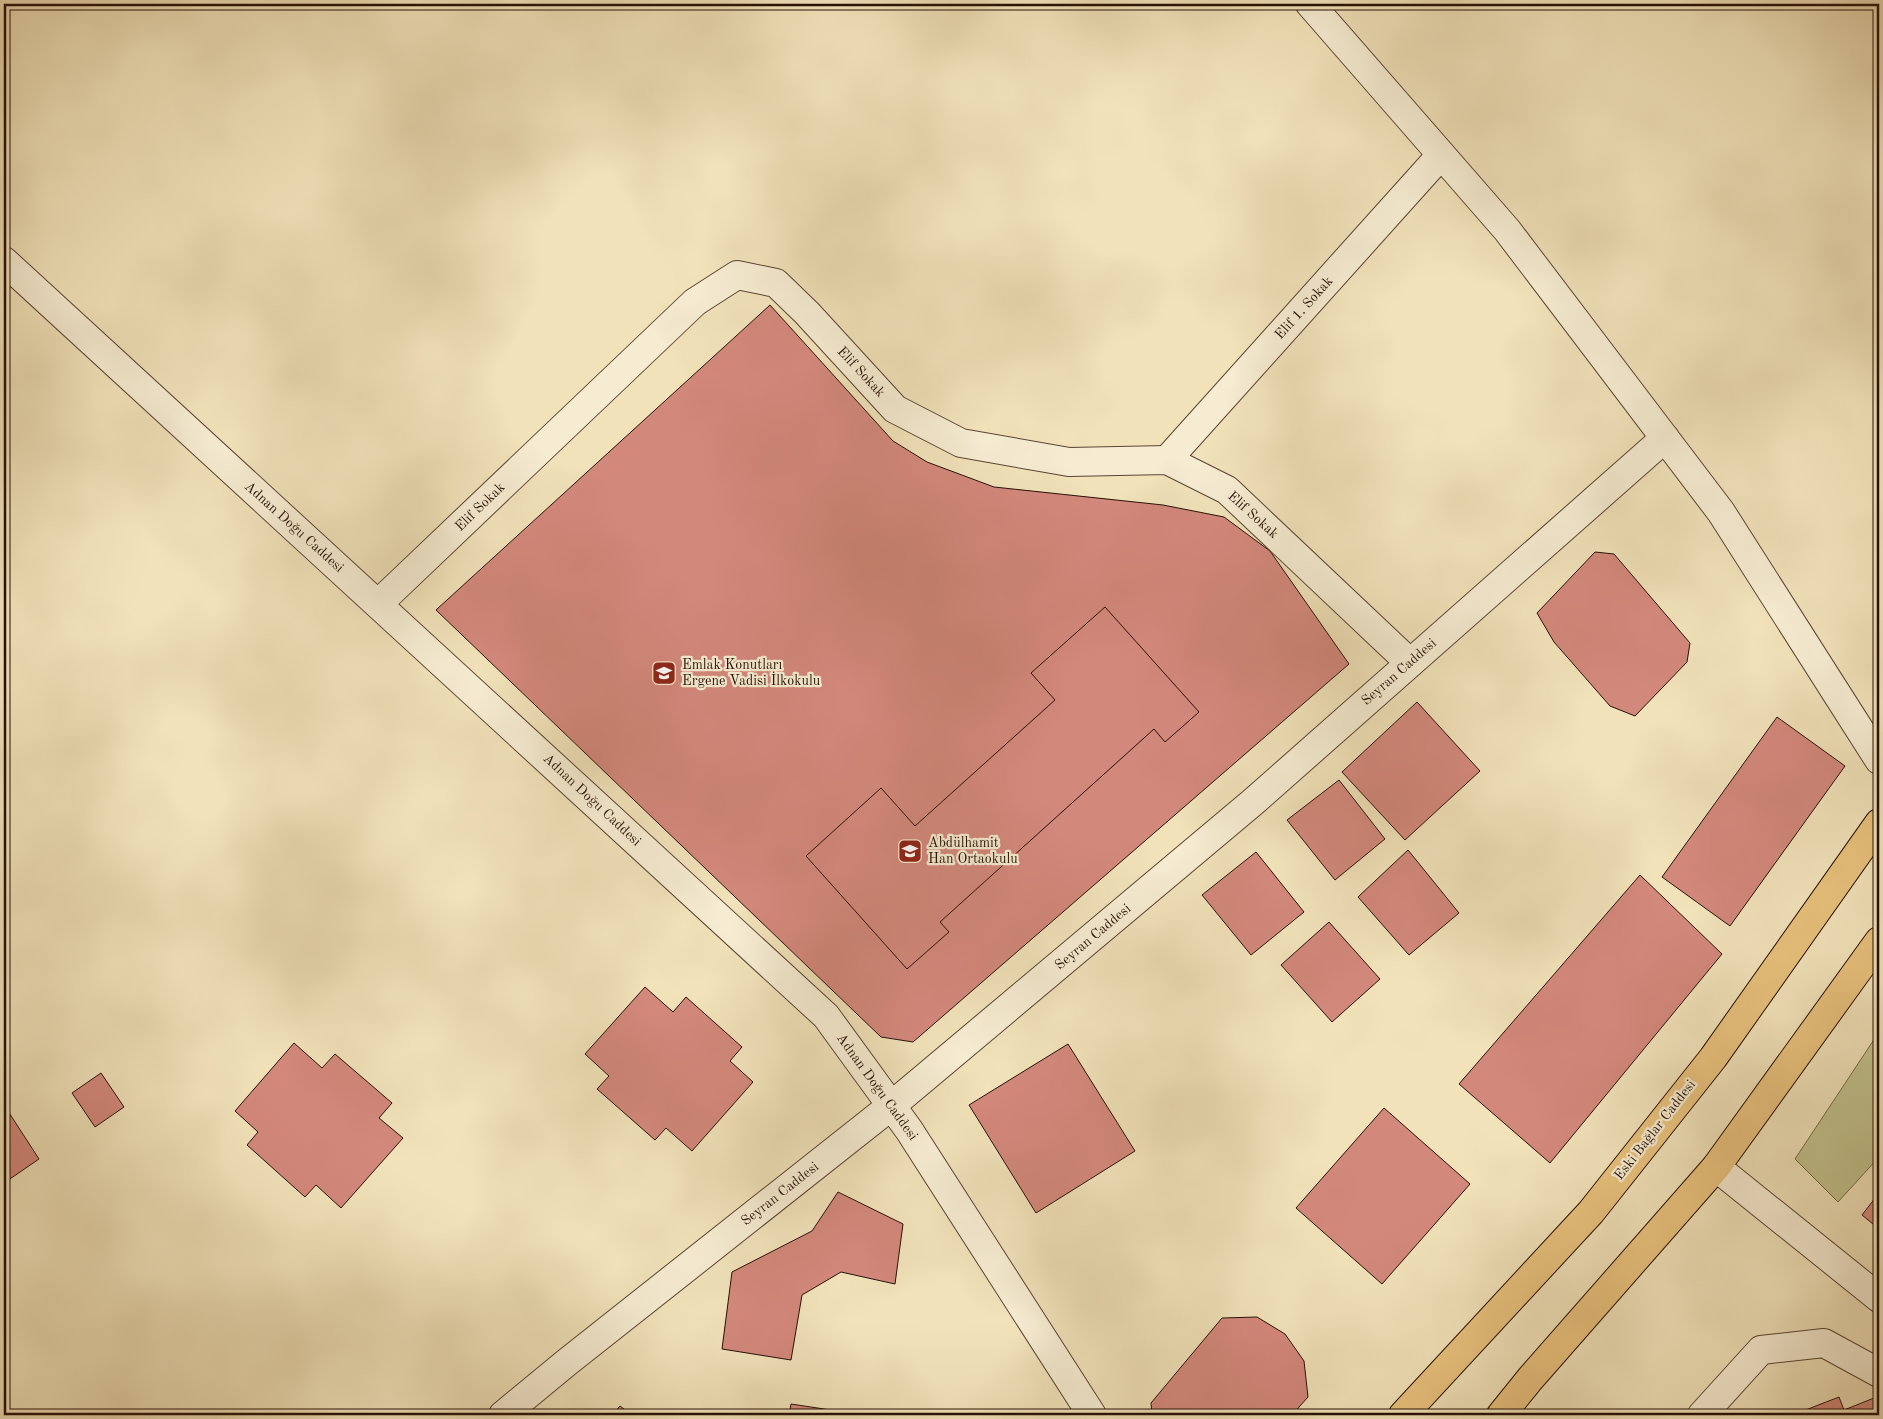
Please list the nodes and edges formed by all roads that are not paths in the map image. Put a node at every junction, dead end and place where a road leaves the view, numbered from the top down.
1 (1310, 4) edge
2 (1441, 155) junction
3 (4, 262) edge
4 (1665, 438) junction
5 (1167, 460) junction
6 (378, 604) junction
7 (1410, 663) junction
8 (1879, 760) edge
9 (1879, 822) edge
10 (1879, 941) edge
11 (892, 1106) junction
12 (1716, 1167) junction
13 (1879, 1298) edge
14 (1879, 1373) edge
15 (503, 1415) edge
16 (1092, 1415) edge
17 (1403, 1415) edge
18 (1501, 1415) edge
19 (1702, 1415) edge

1 - 2 street
2 - 4 street
2 - 5 street, Elif 1. Sokak
3 - 6 street, Adnan Doğu Caddesi
4 - 7 street, Seyran Caddesi
4 - 8 street
5 - 6 street, Elif Sokak
5 - 7 street, Elif Sokak
6 - 11 street, Adnan Doğu Caddesi
7 - 11 street, Seyran Caddesi
9 - 17 main road, Eski Bağlar Caddesi
10 - 12 main road
11 - 15 street, Seyran Caddesi
11 - 16 street, Adnan Doğu Caddesi
12 - 13 street
12 - 18 main road
14 - 19 street

